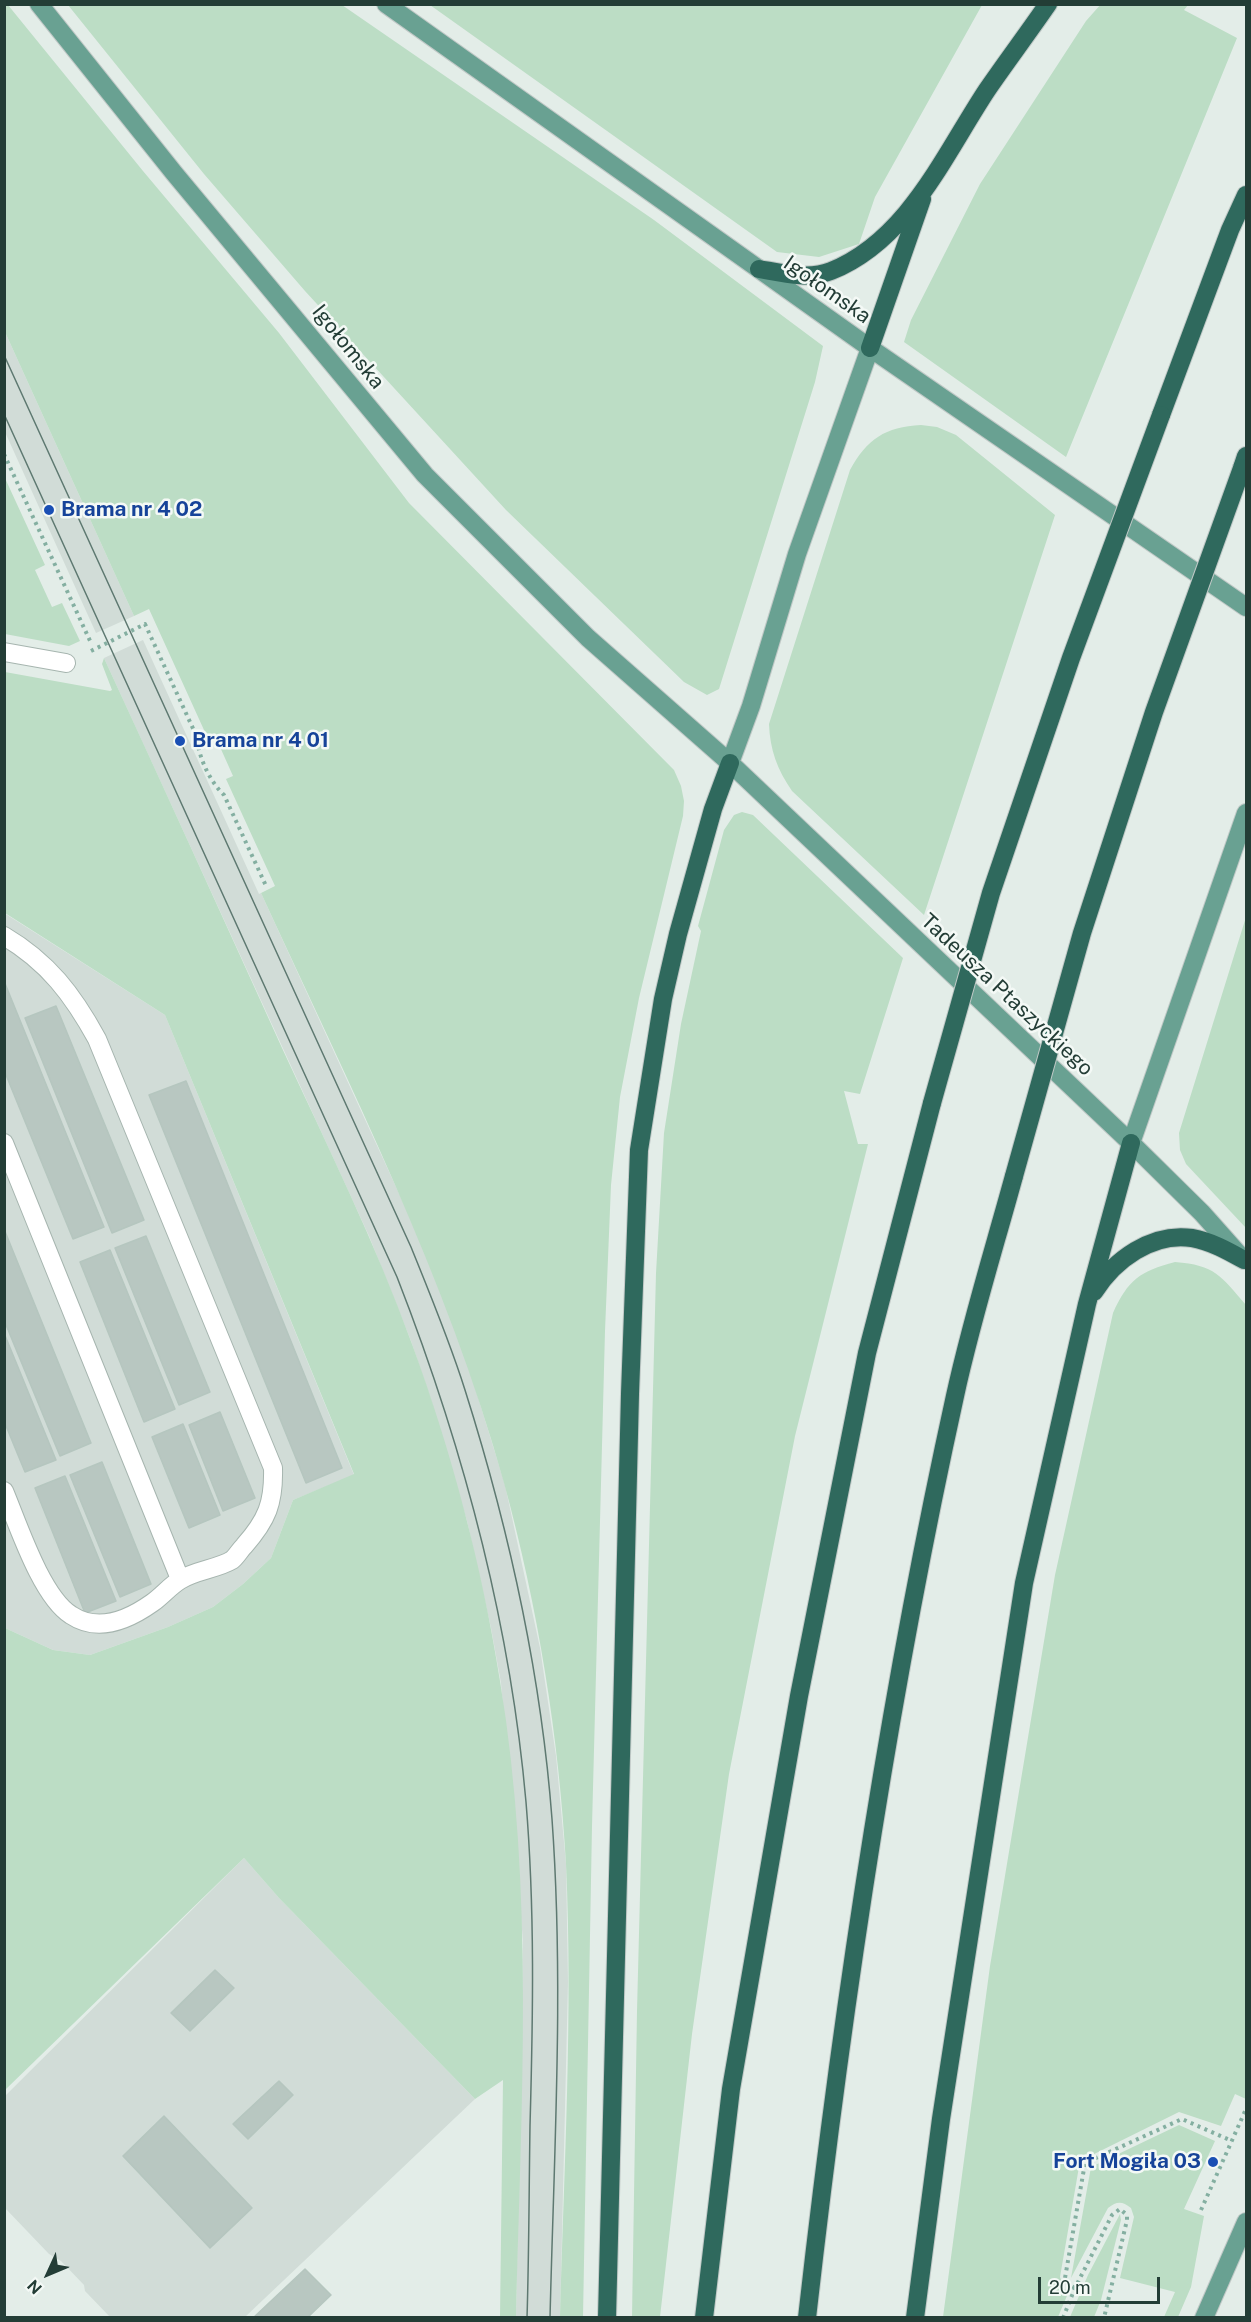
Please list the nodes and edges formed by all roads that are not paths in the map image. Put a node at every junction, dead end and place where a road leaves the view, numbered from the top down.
1 (39, 4) edge
2 (386, 4) edge
3 (1048, 4) edge
4 (925, 191) junction
5 (1246, 195) edge
6 (759, 269) junction
7 (870, 348) junction
8 (1244, 462) edge
9 (1246, 607) edge
10 (4, 652) edge
11 (66, 663) dead end
12 (730, 764) junction
13 (1246, 813) edge
14 (4, 936) edge
15 (4, 1143) edge
16 (1131, 1143) junction
17 (1245, 1262) edge
18 (1087, 1304) junction
19 (4, 1491) edge
20 (180, 1579) junction
21 (1246, 2222) edge
22 (607, 2318) edge
23 (704, 2318) edge
24 (807, 2318) edge
25 (915, 2318) edge
26 (1204, 2318) edge

1 - 12 main road, Igołomska
2 - 6 main road, Igołomska
3 - 4 highway
4 - 6 highway
4 - 7 highway
5 - 23 highway, bridge
6 - 7 main road, Igołomska
7 - 9 main road, Igołomska
7 - 12 main road
8 - 24 highway, bridge
10 - 11 lane
12 - 16 main road, Tadeusza Ptaszyckiego
12 - 22 highway
13 - 16 main road
14 - 20 lane
15 - 20 lane
16 - 17 main road, Tadeusza Ptaszyckiego
16 - 18 highway
17 - 18 highway
18 - 25 highway
19 - 20 lane
21 - 26 main road

